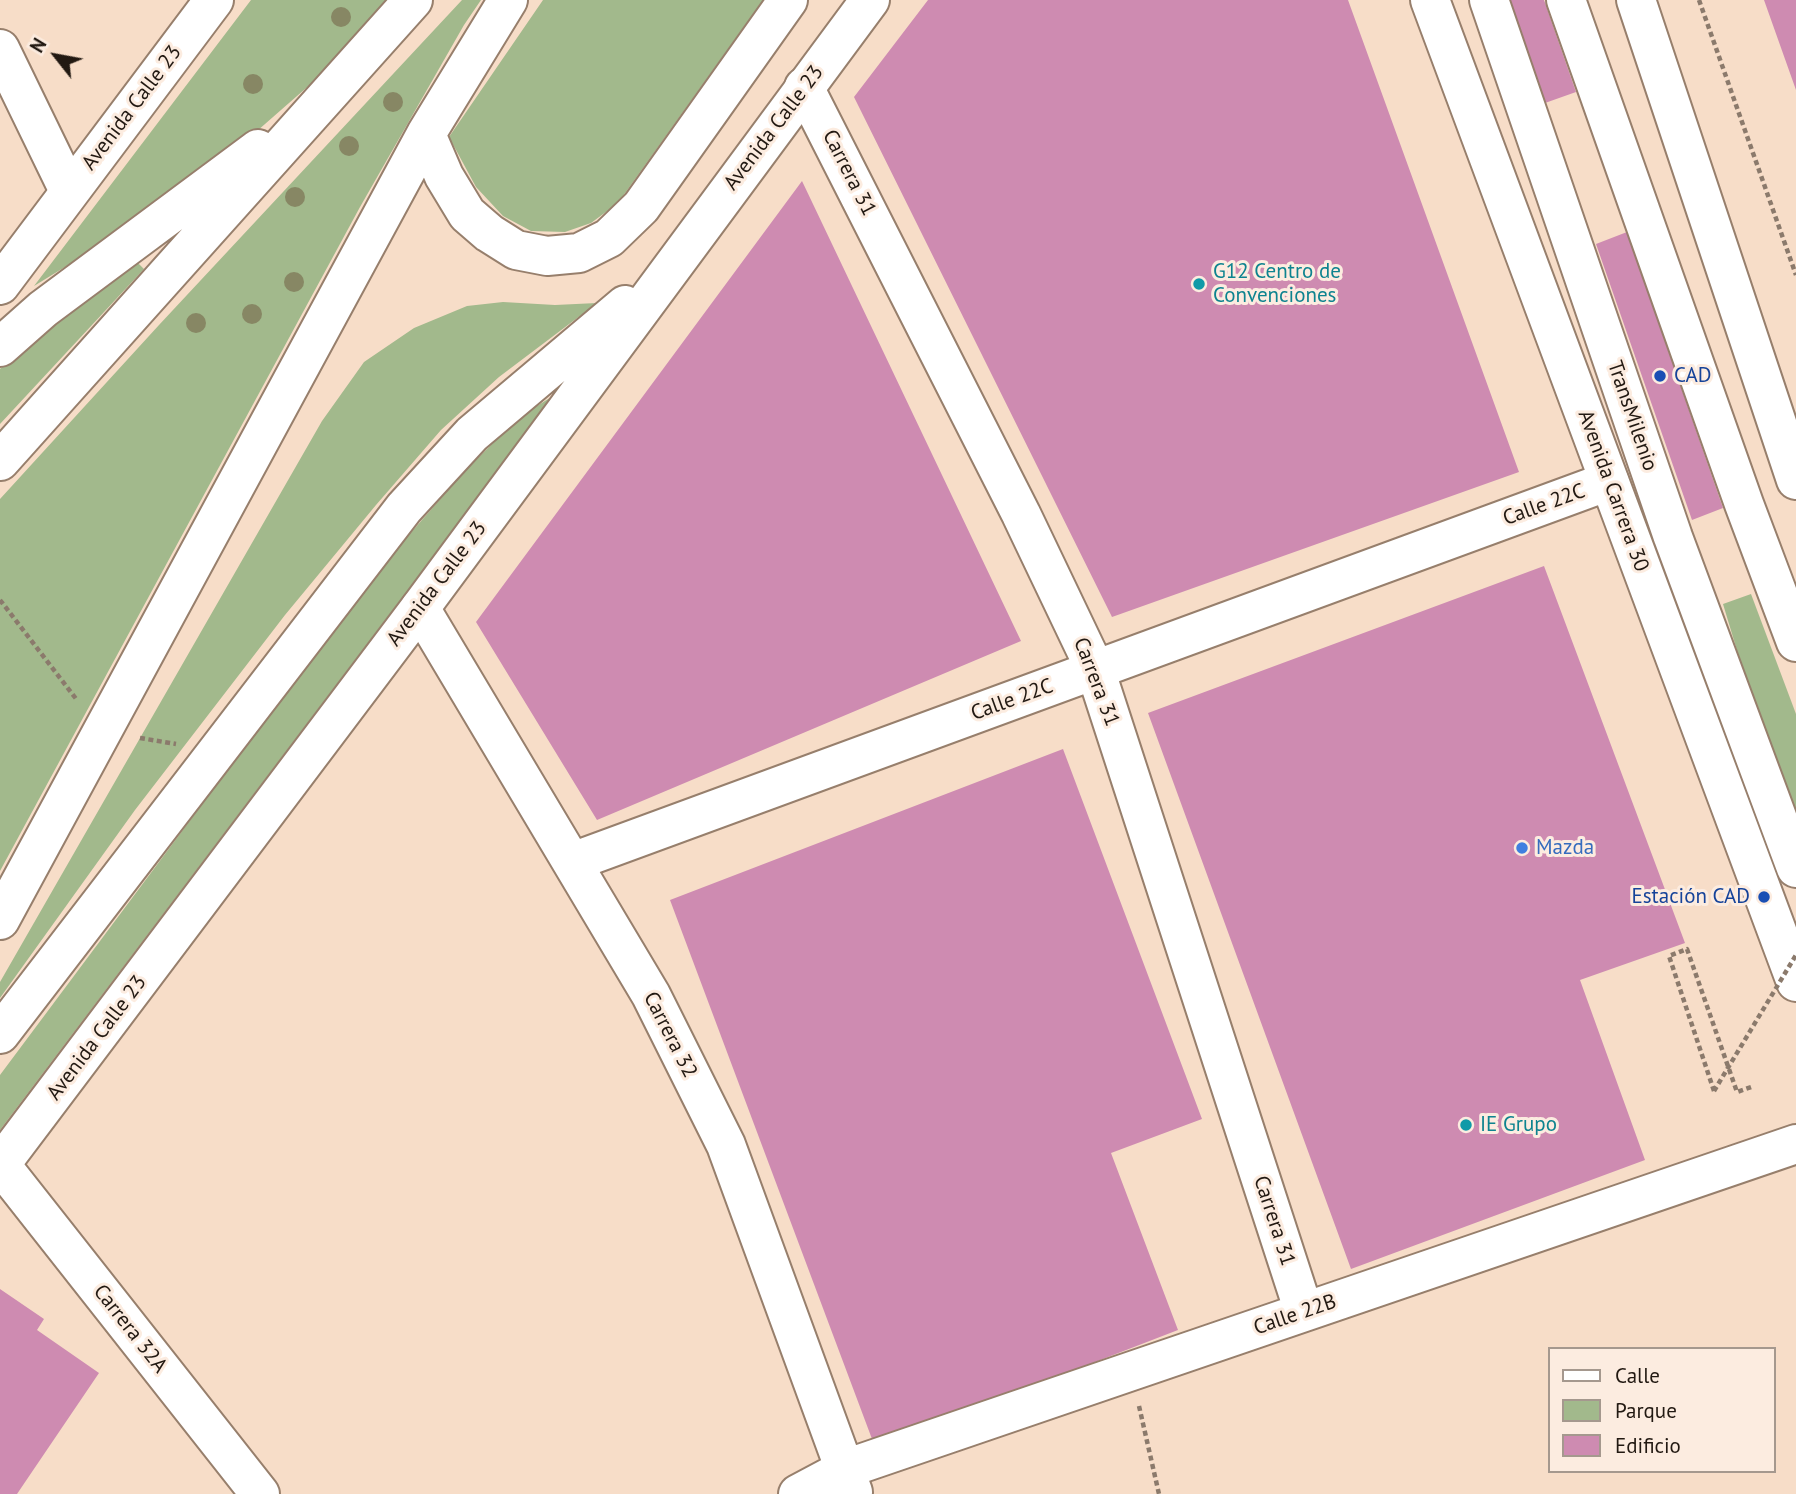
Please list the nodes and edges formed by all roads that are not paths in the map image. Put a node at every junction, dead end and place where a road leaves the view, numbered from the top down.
1 (214, 0) edge
2 (413, 0) edge
3 (508, 0) edge
4 (788, 0) edge
5 (870, 0) edge
6 (1430, 0) edge
7 (1489, 0) edge
8 (1566, 0) edge
9 (1636, 0) edge
10 (0, 49) edge
11 (804, 87) junction
12 (324, 100) junction
13 (426, 134) junction
14 (69, 191) junction
15 (677, 260) junction
16 (0, 285) edge
17 (0, 347) edge
18 (0, 461) edge
19 (1796, 480) edge
20 (1609, 481) junction
21 (420, 608) junction
22 (1796, 642) edge
23 (1095, 669) junction
24 (1789, 827) edge
25 (572, 862) junction
26 (1796, 868) edge
27 (0, 920) edge
28 (1796, 982) edge
29 (0, 1034) edge
30 (1796, 1143) edge
31 (0, 1165) edge
32 (1304, 1312) junction
33 (849, 1482) edge
34 (260, 1494) edge
35 (797, 1494) edge

1 - 14 main road, Avenida Calle 23
2 - 12 main road
3 - 13 main road
4 - 13 main road
5 - 11 main road, Avenida Calle 23
6 - 20 main road, Avenida Carrera 30
7 - 24 main road, TransMilenio
8 - 22 main road
9 - 19 main road
10 - 14 main road
11 - 15 main road, Avenida Calle 23
11 - 23 main road, Carrera 31
12 - 17 main road
12 - 18 main road
13 - 27 main road
14 - 16 main road, Avenida Calle 23
15 - 21 main road, Avenida Calle 23
15 - 29 main road
20 - 23 main road, Calle 22C
20 - 28 main road, Avenida Carrera 30
21 - 25 main road, Carrera 32
21 - 31 main road, Avenida Calle 23
23 - 25 main road, Calle 22C
23 - 32 main road, Carrera 31
24 - 26 main road, TransMilenio
25 - 33 main road, Carrera 32
30 - 32 main road, Calle 22B
31 - 34 main road, Carrera 32A
32 - 33 main road, Calle 22B
33 - 35 main road, Calle 22B

